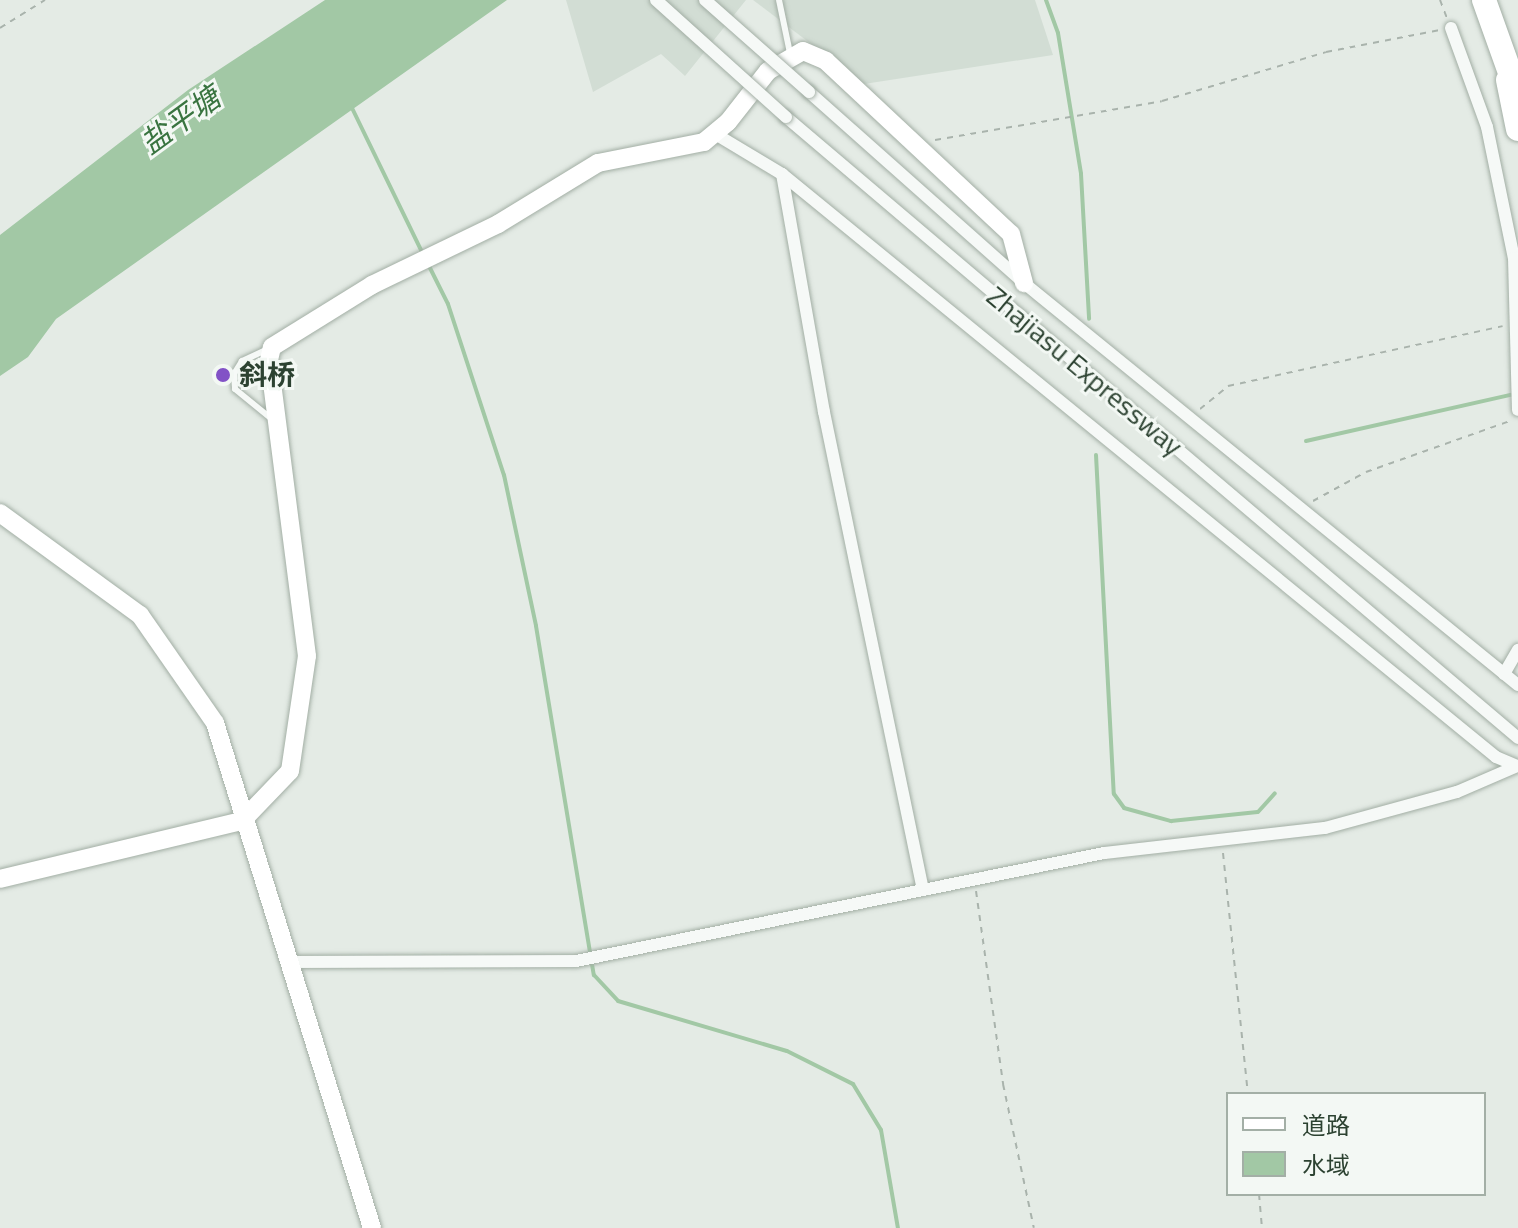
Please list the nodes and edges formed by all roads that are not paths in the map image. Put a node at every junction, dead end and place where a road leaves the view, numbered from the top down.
1 (656, 0) edge
2 (705, 0) edge
3 (779, 0) edge
4 (1484, 0) edge
5 (1451, 28) road end
6 (1502, 50) junction
7 (790, 53) junction
8 (1518, 95) edge
9 (1518, 129) edge
10 (717, 135) junction
11 (782, 174) junction
12 (1024, 283) junction
13 (272, 347) junction
14 (1518, 408) edge
15 (273, 420) junction
16 (0, 513) edge
17 (1518, 650) edge
18 (1504, 674) junction
19 (1518, 685) edge
20 (1518, 738) edge
21 (1518, 764) edge
22 (242, 821) junction
23 (0, 879) edge
24 (923, 890) junction
25 (294, 962) junction
26 (372, 1228) edge

1 - 20 street, Zhajiasu Expressway, bridge
2 - 12 street, Zhajiasu Expressway, bridge
3 - 7 lane
4 - 6 highway
5 - 14 street
6 - 8 highway
6 - 9 highway
7 - 10 street
7 - 12 street
10 - 11 street
10 - 13 street
11 - 21 street
11 - 24 street
12 - 18 street, Zhajiasu Expressway
13 - 15 street
13 - 15 lane
15 - 22 street
16 - 22 street
17 - 18 street
18 - 19 street, Zhajiasu Expressway
21 - 24 street
22 - 23 street
22 - 25 street
24 - 25 street
25 - 26 street

